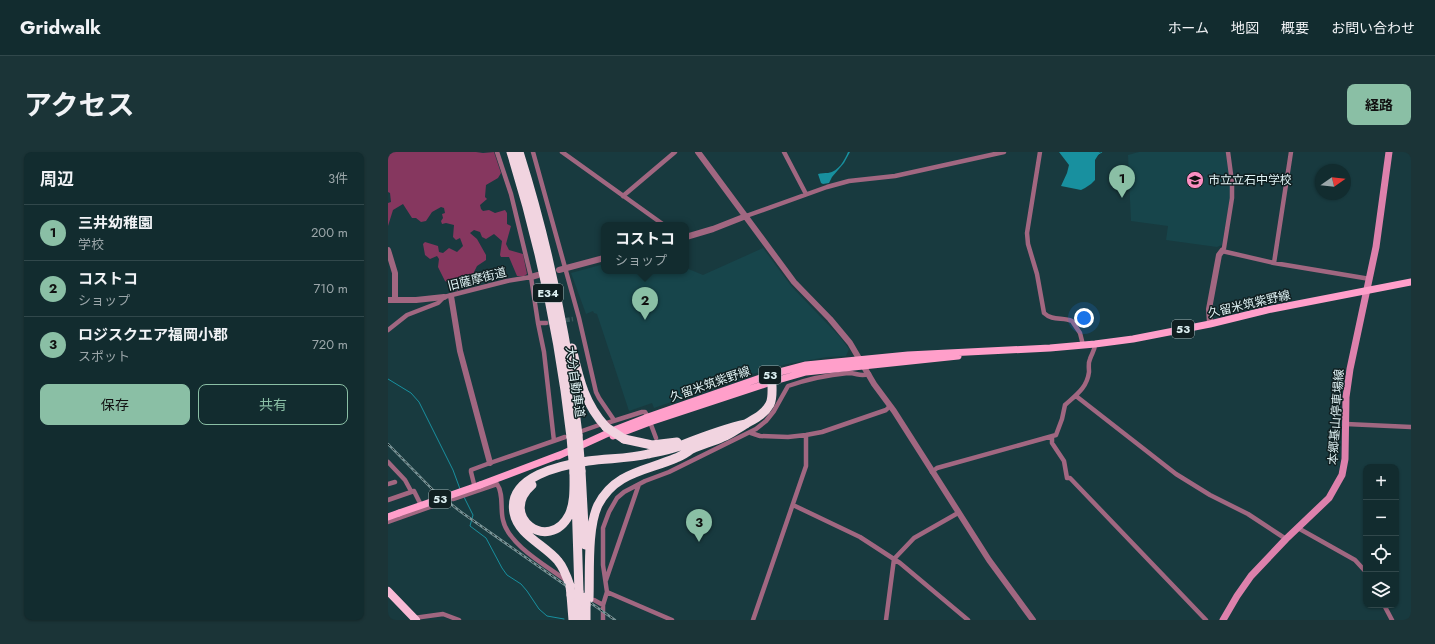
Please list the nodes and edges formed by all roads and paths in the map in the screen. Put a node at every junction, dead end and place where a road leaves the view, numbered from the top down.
1 (497, 152) edge
2 (511, 152) edge
3 (518, 152) edge
4 (534, 152) edge
5 (562, 152) edge
6 (675, 152) edge
7 (698, 152) edge
8 (784, 152) edge
9 (1004, 152) edge
10 (1040, 152) edge
11 (1228, 152) edge
12 (1292, 152) edge
13 (1389, 152) edge
14 (806, 194) junction
15 (623, 196) junction
16 (746, 216) junction
17 (660, 222) edge
18 (689, 236) edge
19 (388, 250) edge
20 (1222, 251) junction
21 (601, 259) edge
22 (1274, 263) junction
23 (559, 271) junction
24 (534, 276) junction
25 (1370, 279) junction
26 (1411, 282) edge
27 (1367, 290) junction
28 (447, 297) junction
29 (388, 300) edge
30 (395, 300) junction
31 (579, 318) junction
32 (573, 319) tunnel mouth
33 (538, 323) junction
34 (546, 323) tunnel mouth
35 (1210, 324) junction
36 (388, 330) edge
37 (1095, 344) junction
38 (1083, 345) junction
39 (862, 362) junction
40 (869, 374) junction
41 (772, 378) junction
42 (1076, 396) junction
43 (890, 406) junction
44 (614, 420) junction
45 (649, 420) junction
46 (1346, 424) junction
47 (604, 425) junction
48 (1411, 427) edge
49 (751, 433) junction
50 (574, 435) junction
51 (806, 435) junction
52 (1052, 436) junction
53 (656, 438) dead end
54 (554, 441) junction
55 (690, 445) junction
56 (388, 463) edge
57 (490, 463) junction
58 (664, 465) dead end
59 (578, 472) junction
60 (669, 472) junction
61 (932, 472) junction
62 (395, 482) dead end
63 (388, 484) edge
64 (639, 484) junction
65 (479, 488) junction
66 (411, 491) junction
67 (452, 499) dead end
68 (388, 500) edge
69 (441, 503) dead end
70 (792, 505) junction
71 (423, 509) junction
72 (958, 513) junction
73 (388, 517) edge
74 (388, 522) edge
75 (1298, 528) junction
76 (1286, 539) junction
77 (894, 559) junction
78 (1363, 569) edge
79 (606, 581) junction
80 (567, 582) junction
81 (388, 591) edge
82 (607, 592) junction
83 (584, 599) junction
84 (603, 605) junction
85 (1386, 608) edge
86 (414, 619) edge
87 (1030, 619) edge
88 (459, 620) edge
89 (573, 620) edge
90 (578, 620) edge
91 (586, 620) edge
92 (589, 620) edge
93 (603, 620) edge
94 (672, 620) edge
95 (753, 620) edge
96 (886, 620) edge
97 (968, 620) edge
98 (1206, 620) edge
99 (1223, 620) edge
100 (1392, 620) edge

1 - 24 street
2 - 50 highway, 大分自動車道 / E34
3 - 23 highway, 大分自動車道 / E34
4 - 23 street
5 - 15 street
6 - 15 street
7 - 16 street
8 - 14 street
9 - 14 street
10 - 38 street
11 - 20 street
12 - 22 street
13 - 25 main road, 本郷基山停車場線
14 - 16 street
15 - 17 street
16 - 18 street
16 - 39 street
19 - 30 street
20 - 22 street
20 - 35 street
21 - 23 street
22 - 25 street
23 - 31 street
23 - 47 highway
23 - 50 highway, 大分自動車道 / E34
24 - 28 street, 旧薩摩街道
24 - 33 street
25 - 27 main road, 本郷基山停車場線
26 - 27 main road, 久留米筑紫野線 / 53
27 - 35 main road, 久留米筑紫野線 / 53
27 - 46 main road, 本郷基山停車場線
28 - 30 street
28 - 36 street, 旧薩摩街道
28 - 57 street
29 - 30 street
31 - 32 street
31 - 44 street
33 - 34 street
33 - 54 street
35 - 37 main road, 久留米筑紫野線 / 53
37 - 38 main road, 久留米筑紫野線 / 53
37 - 42 street
38 - 39 main road, 久留米筑紫野線 / 53
39 - 40 street
39 - 41 main road, 久留米筑紫野線 / 53
40 - 43 street
40 - 49 street
41 - 45 main road, 久留米筑紫野線 / 53
41 - 55 highway
42 - 52 street
42 - 76 street
43 - 51 street
43 - 61 street
44 - 45 street
44 - 47 street
45 - 53 street
45 - 65 main road, 久留米筑紫野線 / 53
46 - 48 street
46 - 75 main road, 本郷基山停車場線
47 - 50 street
47 - 55 highway, bridge
49 - 51 street
49 - 60 street
50 - 54 street
50 - 59 highway, 大分自動車道 / E34, bridge
51 - 70 street
52 - 61 street
52 - 98 street
54 - 57 street
55 - 59 highway
55 - 80 highway
55 - 83 highway
56 - 66 street
57 - 65 street
58 - 60 street
59 - 83 highway, 大分自動車道 / E34
60 - 64 street
61 - 72 street
62 - 63 street
64 - 79 street
64 - 79 street
65 - 67 street
65 - 73 main road, 久留米筑紫野線 / 53, bridge
65 - 80 street
66 - 68 street
66 - 71 street
69 - 71 street
70 - 77 street
70 - 95 street
71 - 74 street
72 - 77 street
72 - 87 street
75 - 76 main road, 本郷基山停車場線
75 - 78 street
76 - 99 main road, 本郷基山停車場線
77 - 96 street
77 - 97 street
79 - 82 street
80 - 83 highway, bridge
81 - 86 highway
82 - 84 street
82 - 94 street
83 - 84 street
83 - 89 highway
83 - 90 highway, 大分自動車道 / E34
83 - 91 highway, 大分自動車道 / E34
83 - 92 highway
84 - 93 street
85 - 100 street
86 - 88 street

